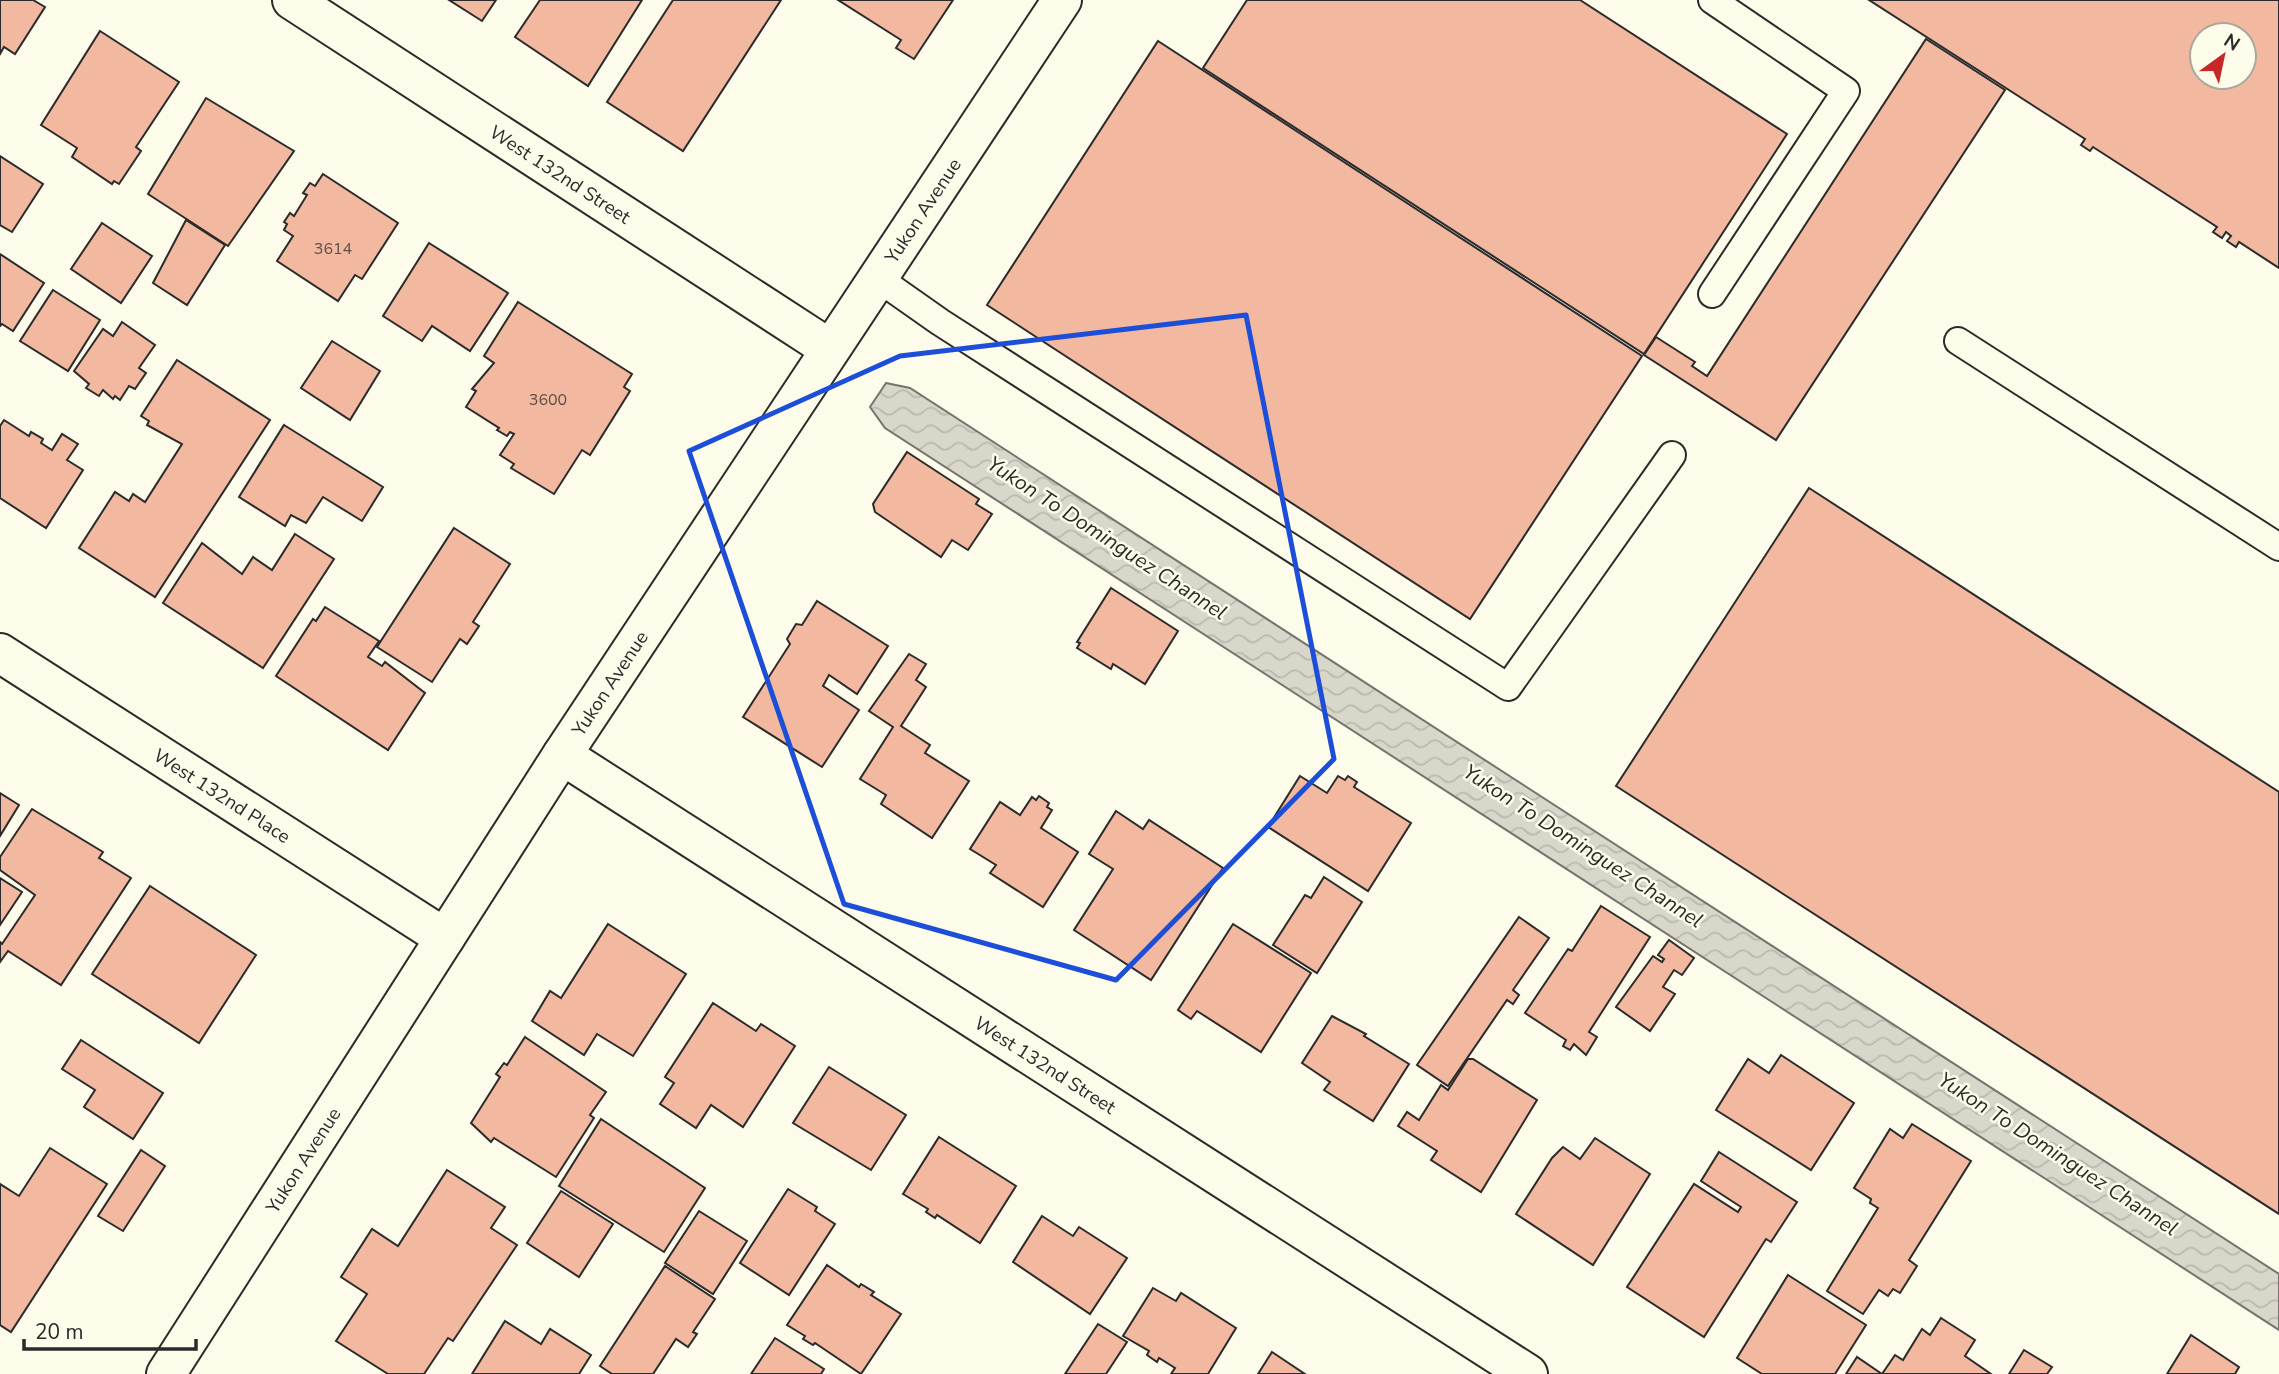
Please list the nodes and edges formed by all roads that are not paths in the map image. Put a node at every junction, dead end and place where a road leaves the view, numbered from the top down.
1 (292, 0) edge
2 (1062, 0) edge
3 (1712, 0) edge
4 (876, 277) junction
5 (1712, 294) dead end
6 (1958, 341) dead end
7 (830, 349) junction
8 (1672, 455) dead end
9 (2279, 547) edge
10 (0, 653) edge
11 (562, 755) junction
12 (445, 938) junction
13 (166, 1374) edge
14 (1528, 1374) edge

1 - 7 street, West 132nd Street
2 - 4 street, Yukon Avenue
3 - 5 lane
4 - 7 street, Yukon Avenue
4 - 8 lane
6 - 9 lane
7 - 11 street, Yukon Avenue
10 - 12 street, West 132nd Place
11 - 12 street, Yukon Avenue
11 - 14 street, West 132nd Street
12 - 13 street, Yukon Avenue

